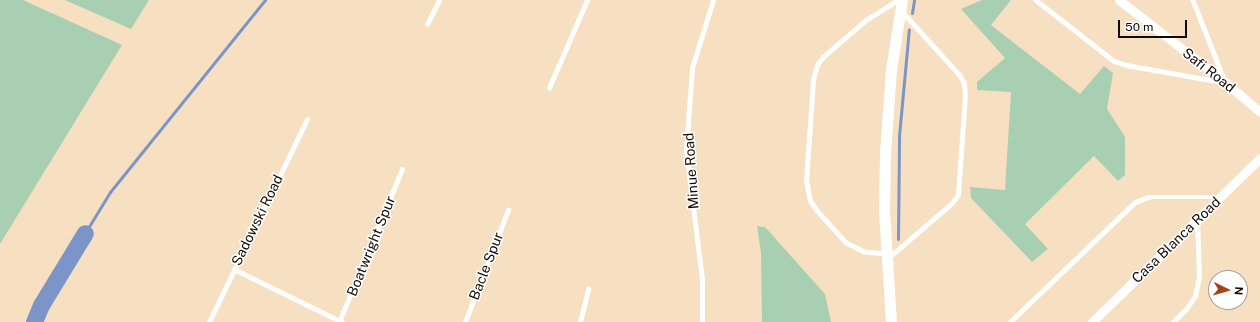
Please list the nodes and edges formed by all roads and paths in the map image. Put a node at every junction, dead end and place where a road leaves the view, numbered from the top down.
1 (439, 0) edge
2 (587, 0) edge
3 (713, 0) edge
4 (1036, 0) edge
5 (1119, 0) edge
6 (1194, 0) edge
7 (900, 3) edge
8 (427, 24) dead end
9 (1225, 82) junction
10 (549, 88) dead end
11 (1260, 112) edge
12 (307, 119) dead end
13 (1260, 158) edge
14 (402, 169) dead end
15 (1220, 197) junction
16 (508, 210) dead end
17 (1197, 219) junction
18 (886, 256) junction
19 (234, 269) junction
20 (588, 289) dead end
21 (209, 322) edge
22 (341, 322) edge
23 (465, 322) edge
24 (580, 322) edge
25 (702, 322) edge
26 (891, 322) edge
27 (1010, 322) edge
28 (1092, 322) edge
29 (1172, 322) edge

1 - 8 lane
2 - 10 lane
3 - 25 lane, Minue Road
4 - 9 lane
5 - 9 street, Safi Road
6 - 9 lane
7 - 18 street
7 - 18 lane
7 - 18 lane
9 - 11 street, Safi Road
12 - 19 lane, Sadowski Road
13 - 15 street, Casa Blanca Road
14 - 22 lane, Boatwright Spur
15 - 17 street, Casa Blanca Road
15 - 27 lane
16 - 23 lane, Bacle Spur
17 - 28 street, Casa Blanca Road
17 - 29 lane
18 - 26 street
19 - 21 lane, Sadowski Road
19 - 22 lane
20 - 24 lane

